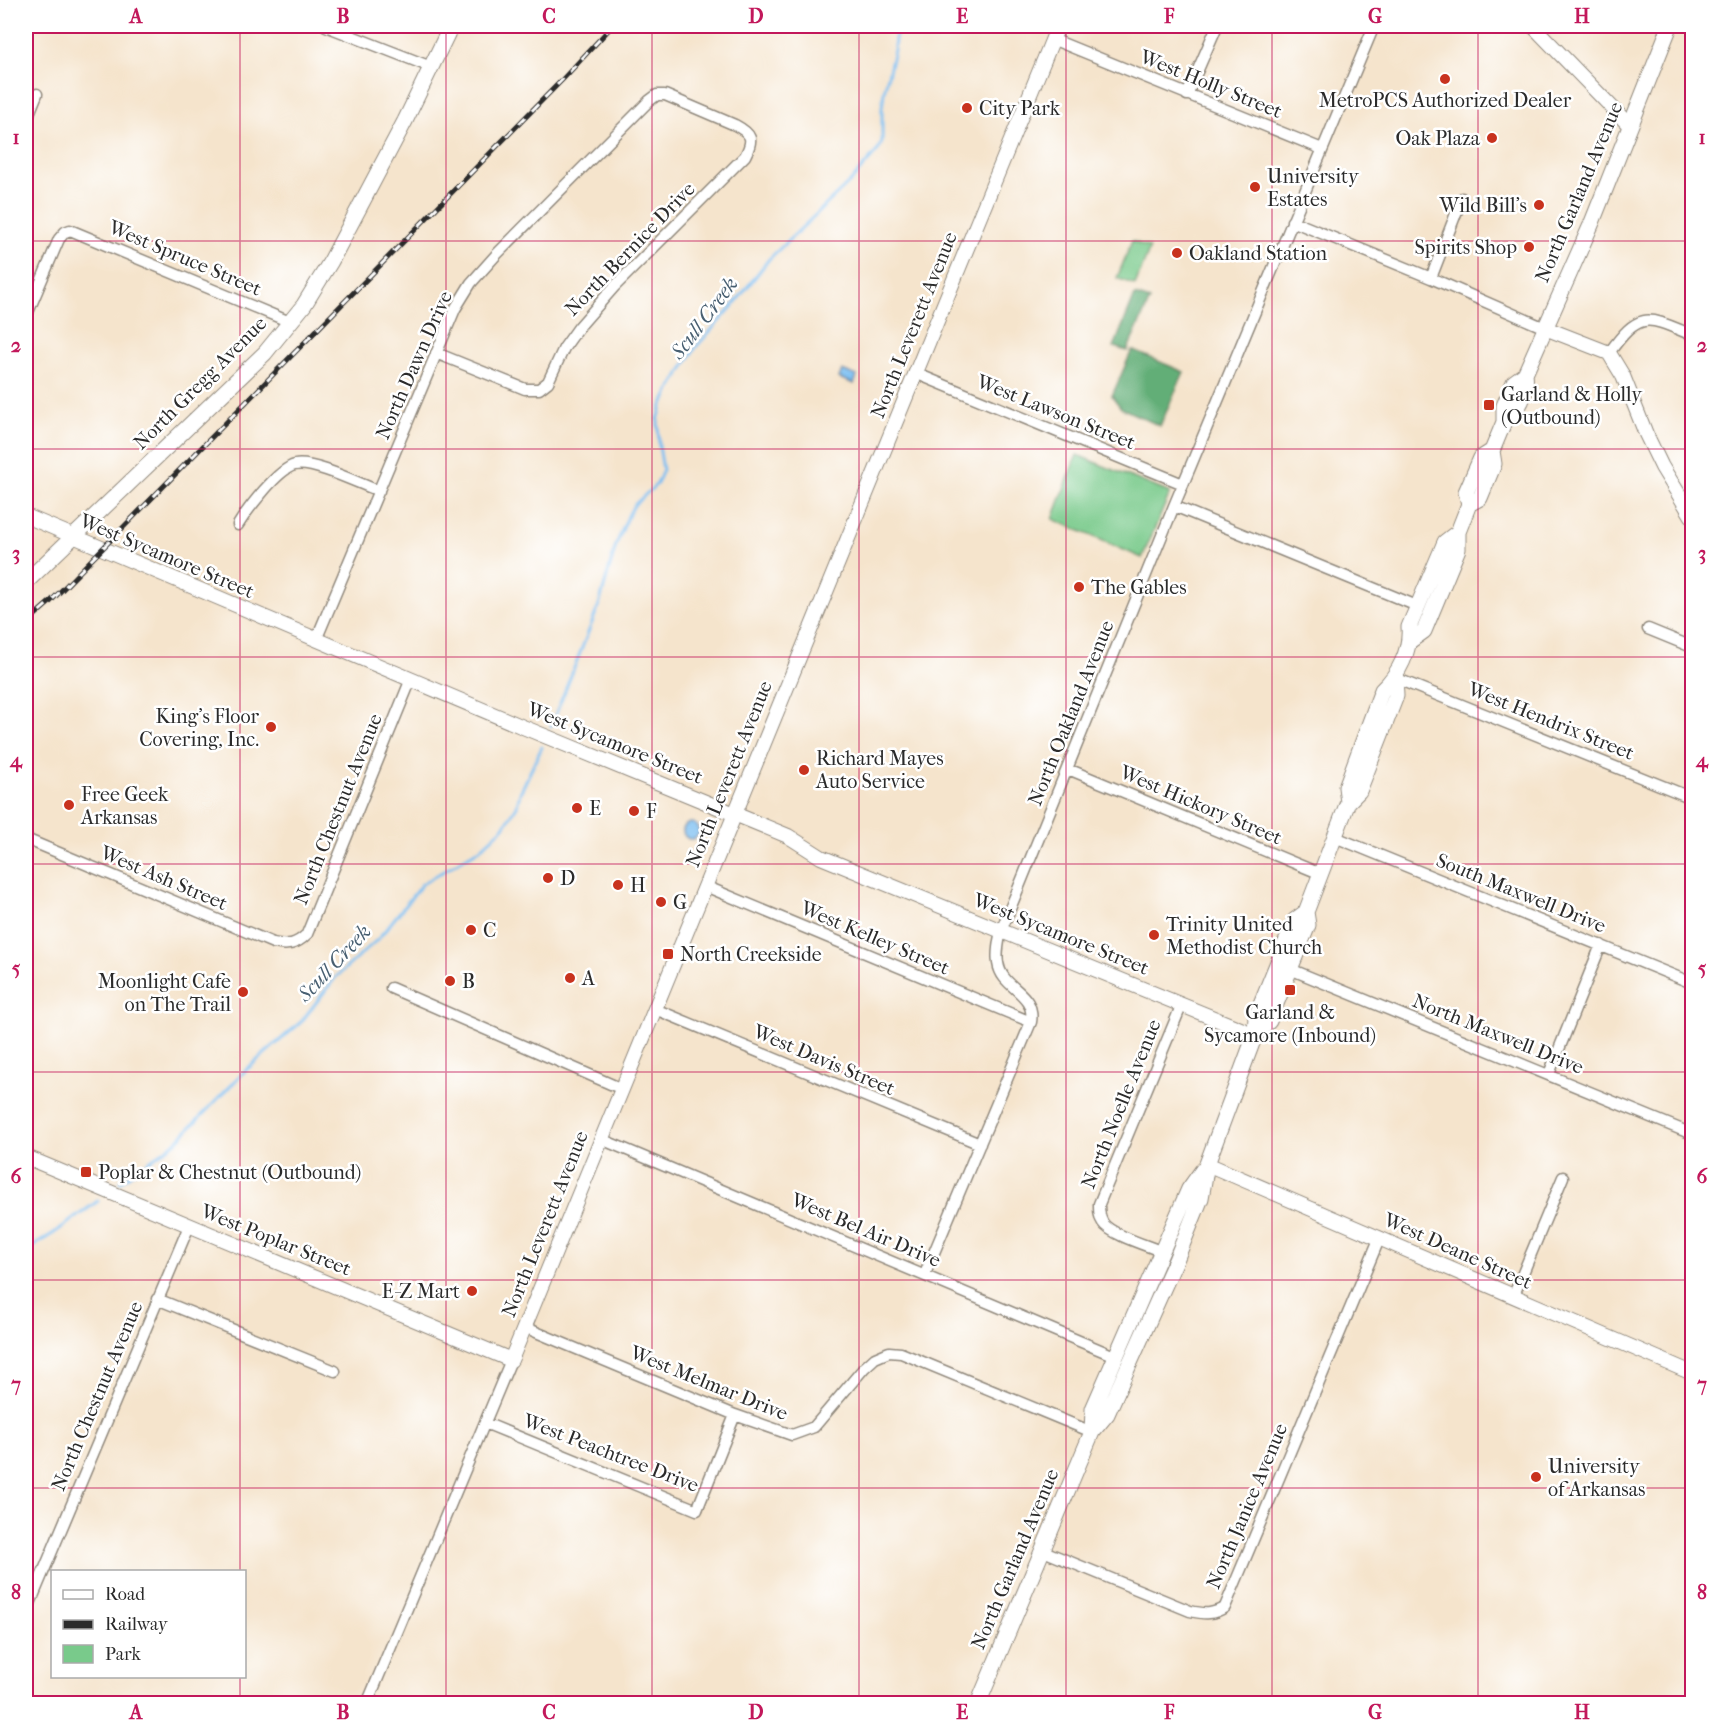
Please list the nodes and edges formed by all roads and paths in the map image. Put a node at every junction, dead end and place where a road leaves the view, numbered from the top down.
1 (326, 26) edge
2 (451, 26) edge
3 (1058, 26) edge
4 (1217, 26) edge
5 (1374, 26) edge
6 (1533, 26) edge
7 (1669, 26) edge
8 (1052, 39) junction
9 (431, 68) junction
10 (37, 94) dead end
11 (1188, 95) junction
12 (26, 121) edge
13 (1630, 126) junction
14 (751, 139) joint
15 (1322, 149) junction
16 (1462, 198) dead end
17 (1292, 222) junction
18 (1431, 278) junction
19 (26, 317) edge
20 (290, 322) junction
21 (1545, 328) junction
22 (1692, 334) edge
23 (436, 353) junction
24 (1609, 353) junction
25 (915, 373) junction
26 (1183, 484) junction
27 (379, 491) junction
28 (1174, 506) junction
29 (26, 516) edge
30 (1692, 516) edge
31 (238, 525) dead end
32 (1458, 532) junction
33 (72, 537) junction
34 (26, 582) edge
35 (1418, 606) junction
36 (1648, 629) dead end
37 (316, 640) junction
38 (1410, 641) junction
39 (1692, 647) edge
40 (1395, 678) junction
41 (411, 679) junction
42 (1068, 769) junction
43 (1692, 798) edge
44 (734, 813) junction
45 (1335, 837) junction
46 (26, 839) edge
47 (1321, 874) junction
48 (705, 886) junction
49 (1306, 912) junction
50 (1001, 931) junction
51 (290, 945) joint
52 (1600, 945) junction
53 (1290, 969) junction
54 (1692, 983) edge
55 (391, 988) dead end
56 (1182, 1004) junction
57 (655, 1009) junction
58 (1031, 1022) junction
59 (1255, 1035) junction
60 (1549, 1074) junction
61 (622, 1089) junction
62 (1692, 1134) edge
63 (601, 1139) junction
64 (980, 1144) junction
65 (26, 1157) edge
66 (1207, 1164) junction
67 (1563, 1177) dead end
68 (189, 1226) junction
69 (1380, 1237) junction
70 (1163, 1252) junction
71 (925, 1274) junction
72 (1513, 1297) junction
73 (157, 1299) junction
74 (524, 1327) junction
75 (1117, 1357) junction
76 (511, 1360) junction
77 (335, 1371) dead end
78 (1692, 1373) edge
79 (735, 1415) junction
80 (485, 1424) junction
81 (1092, 1432) junction
82 (1041, 1550) junction
83 (26, 1613) edge
84 (367, 1704) edge
85 (978, 1704) edge

1 - 9 street
2 - 9 main road, North Gregg Avenue
3 - 8 street, North Leverett Avenue
4 - 11 street
5 - 15 street, North Oakland Avenue
6 - 13 street
7 - 13 main road, North Garland Avenue
8 - 11 street, West Holly Street
8 - 25 street, North Leverett Avenue
9 - 20 main road, North Gregg Avenue
10 - 12 street
11 - 15 street, West Holly Street
13 - 21 main road, North Garland Avenue
14 - 23 street, North Bernice Drive
14 - 23 street, North Dawn Drive
15 - 17 street, North Oakland Avenue
16 - 18 street
17 - 18 street
17 - 26 street, North Oakland Avenue
18 - 21 street
19 - 20 street, West Spruce Street
20 - 33 main road, North Gregg Avenue
21 - 24 street
21 - 32 main road, North Garland Avenue
22 - 24 street
23 - 27 street, North Dawn Drive
24 - 30 street
25 - 26 street, West Lawson Street
25 - 44 street, North Leverett Avenue
26 - 28 street, North Oakland Avenue
27 - 31 street
27 - 37 street, North Dawn Drive
28 - 35 street
28 - 42 street, North Oakland Avenue
29 - 33 street, West Sycamore Street
32 - 35 main road, North Garland Avenue
32 - 38 main road, North Garland Avenue
33 - 34 main road, North Gregg Avenue
33 - 37 street, West Sycamore Street
35 - 38 main road, North Garland Avenue
36 - 39 street
37 - 41 street, West Sycamore Street
38 - 40 main road, North Garland Avenue
40 - 43 street, West Hendrix Street
40 - 45 main road, North Garland Avenue
41 - 44 street, West Sycamore Street
41 - 51 street, North Chestnut Avenue
42 - 47 street, West Hickory Street
42 - 50 street, North Oakland Avenue
44 - 48 street, North Leverett Avenue
44 - 50 street, West Sycamore Street
45 - 47 main road, North Garland Avenue
45 - 52 street, South Maxwell Drive
46 - 51 street, West Ash Street
47 - 49 main road, North Garland Avenue
48 - 57 street, North Leverett Avenue
48 - 58 street, West Kelley Street
49 - 53 main road, North Garland Avenue
49 - 59 main road, North Garland Avenue
50 - 56 street, West Sycamore Street
50 - 58 street, North Oakland Avenue
52 - 54 street, South Maxwell Drive
52 - 60 street
53 - 59 main road, North Garland Avenue
53 - 60 street, North Maxwell Drive
55 - 61 street
56 - 59 street, West Sycamore Street
56 - 70 street, North Noelle Avenue
57 - 61 street, North Leverett Avenue
57 - 64 street, West Davis Street
58 - 64 street
59 - 66 main road, North Garland Avenue
60 - 62 street, North Maxwell Drive
61 - 63 street, North Leverett Avenue
63 - 71 street, West Bel Air Drive
63 - 74 street, North Leverett Avenue
64 - 71 street
65 - 68 street, West Poplar Street
66 - 69 street, West Deane Street
66 - 70 main road, North Garland Avenue
66 - 81 main road, North Garland Avenue
67 - 72 street
68 - 73 street, North Chestnut Avenue
68 - 76 street, West Poplar Street
69 - 72 street, West Deane Street
69 - 82 street, North Janice Avenue
70 - 75 main road, North Garland Avenue
71 - 75 street, West Bel Air Drive
72 - 78 street, West Deane Street
73 - 77 street
73 - 83 street, North Chestnut Avenue
74 - 76 street, North Leverett Avenue
74 - 79 street, West Melmar Drive
75 - 81 main road, North Garland Avenue
76 - 80 street, North Leverett Avenue
79 - 80 street, West Peachtree Drive
79 - 81 street, West Melmar Drive
80 - 84 street, North Leverett Avenue
81 - 82 main road, North Garland Avenue
82 - 85 main road, North Garland Avenue

